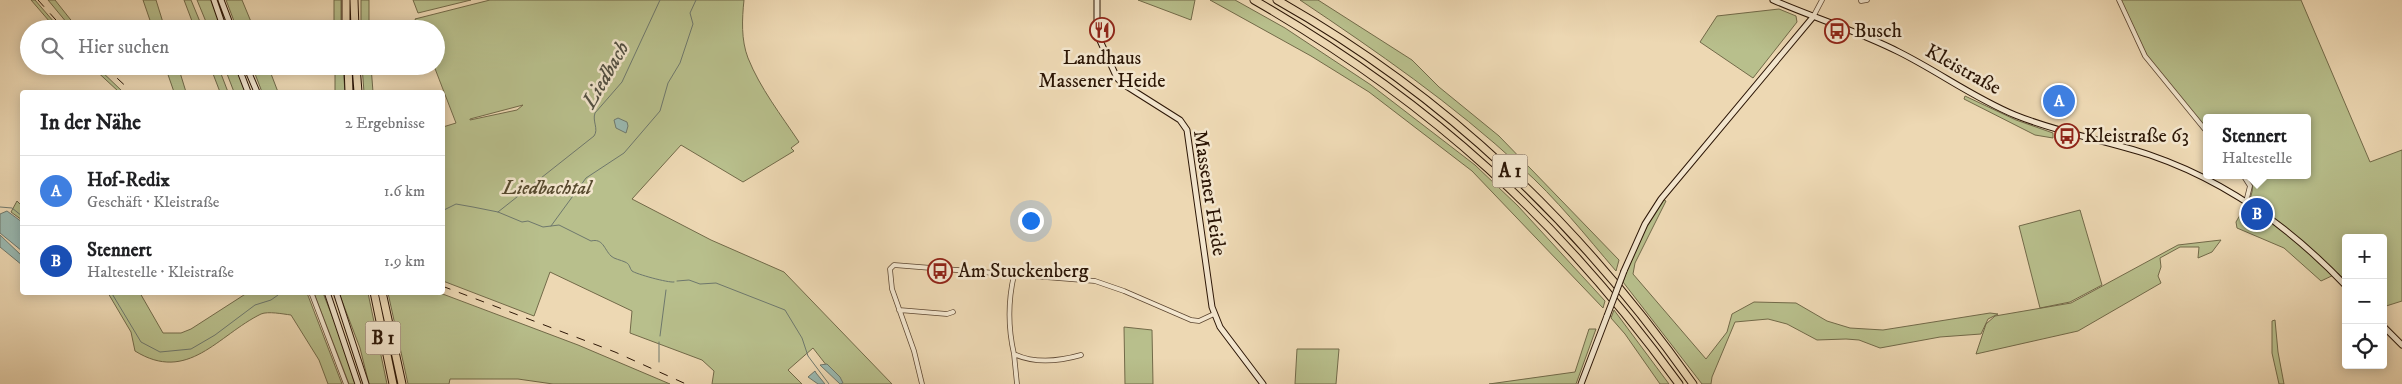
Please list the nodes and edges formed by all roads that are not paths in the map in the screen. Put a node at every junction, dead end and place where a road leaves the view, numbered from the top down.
1 (214, 0) edge
2 (221, 0) edge
3 (346, 0) edge
4 (354, 0) edge
5 (1096, 0) edge
6 (1254, 0) edge
7 (1277, 0) edge
8 (1773, 0) edge
9 (1822, 0) edge
10 (1867, 0) edge
11 (2119, 0) edge
12 (1861, 1) edge
13 (1813, 17) junction
14 (221, 20) edge
15 (229, 20) edge
16 (346, 20) edge
17 (355, 20) edge
18 (241, 75) edge
19 (250, 75) edge
20 (348, 75) edge
21 (357, 75) edge
22 (247, 90) edge
23 (256, 90) edge
24 (349, 90) edge
25 (358, 90) edge
26 (2203, 127) edge
27 (2203, 178) edge
28 (2204, 179) edge
29 (2246, 179) edge
30 (2246, 202) junction
31 (1014, 275) junction
32 (2342, 282) edge
33 (312, 295) edge
34 (329, 295) edge
35 (337, 295) edge
36 (375, 295) edge
37 (383, 295) edge
38 (899, 310) junction
39 (952, 312) dead end
40 (1214, 314) junction
41 (2387, 330) edge
42 (2402, 345) edge
43 (1014, 354) junction
44 (1081, 355) dead end
45 (346, 384) edge
46 (358, 384) edge
47 (366, 384) edge
48 (393, 384) edge
49 (402, 384) edge
50 (922, 384) edge
51 (1017, 384) edge
52 (1263, 384) edge
53 (1581, 384) edge
54 (1679, 384) edge
55 (1693, 384) edge

1 - 14 main road
2 - 15 main road
3 - 16 highway
4 - 17 highway
5 - 40 main road, Massener Heide
6 - 54 highway, A 1
7 - 55 highway, A 1
8 - 13 main road, Kleistraße
9 - 13 street
10 - 12 street
11 - 26 street
13 - 27 main road, Kleistraße
13 - 53 main road, bridge
18 - 22 main road
19 - 23 main road
20 - 24 highway
21 - 25 highway
28 - 30 main road, Kleistraße
29 - 30 street
30 - 32 main road, Kleistraße
31 - 38 street
31 - 40 street
31 - 43 street
33 - 45 street
34 - 46 main road
35 - 47 main road
36 - 48 highway, B 1
37 - 49 highway, B 1
38 - 39 street
38 - 50 street
40 - 52 main road, Massener Heide
41 - 42 main road
43 - 44 street
43 - 51 street

